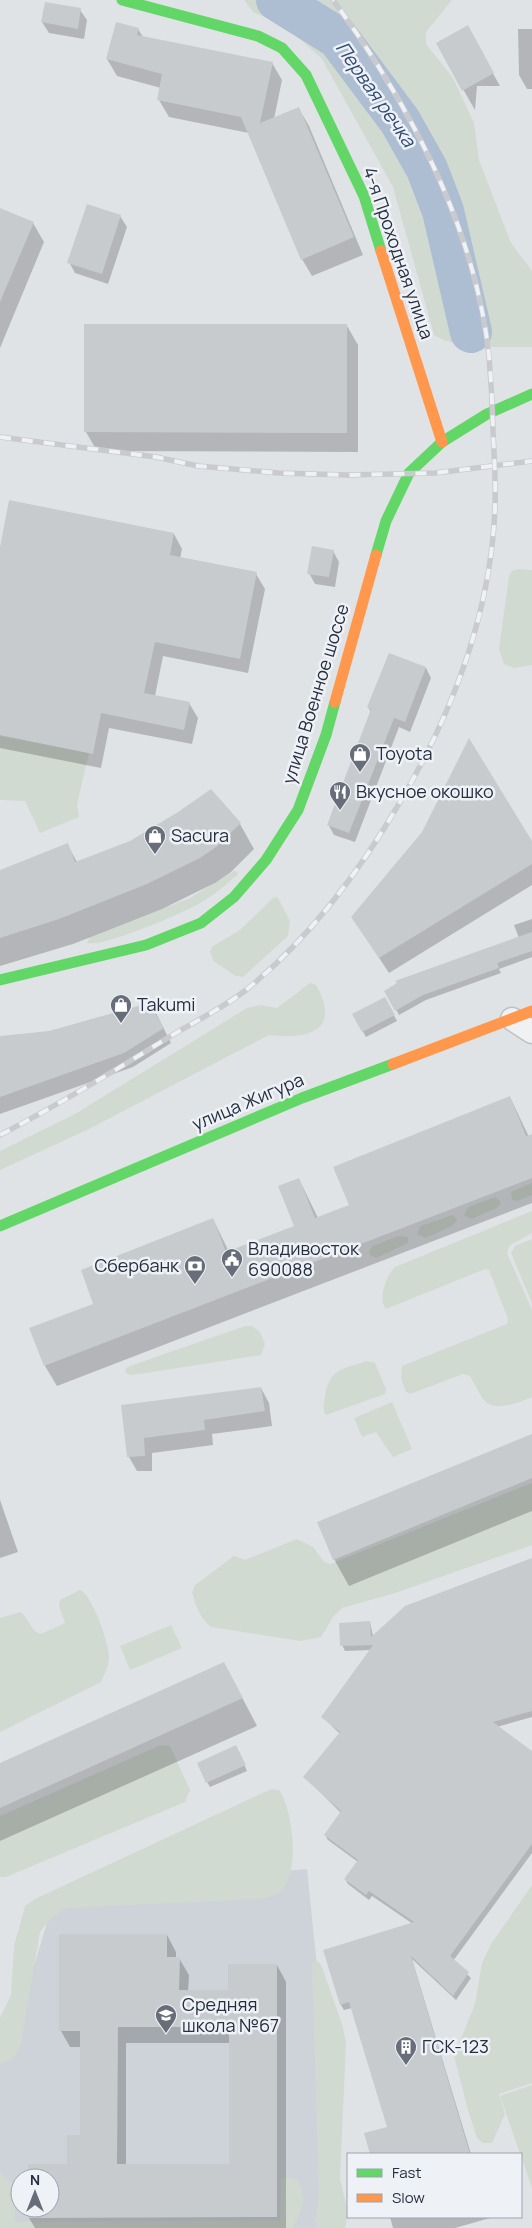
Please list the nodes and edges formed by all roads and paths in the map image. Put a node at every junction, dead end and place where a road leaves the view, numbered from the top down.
1 (122, 0) edge
2 (532, 394) edge
3 (442, 442) junction
4 (0, 980) edge
5 (522, 1015) edge
6 (532, 1032) edge
7 (0, 1226) edge

1 - 3 main road, 4-я Проходная улица
2 - 3 main road, улица Военное шоссе
3 - 4 main road, улица Военное шоссе
5 - 6 street
5 - 7 main road, улица Жигура

